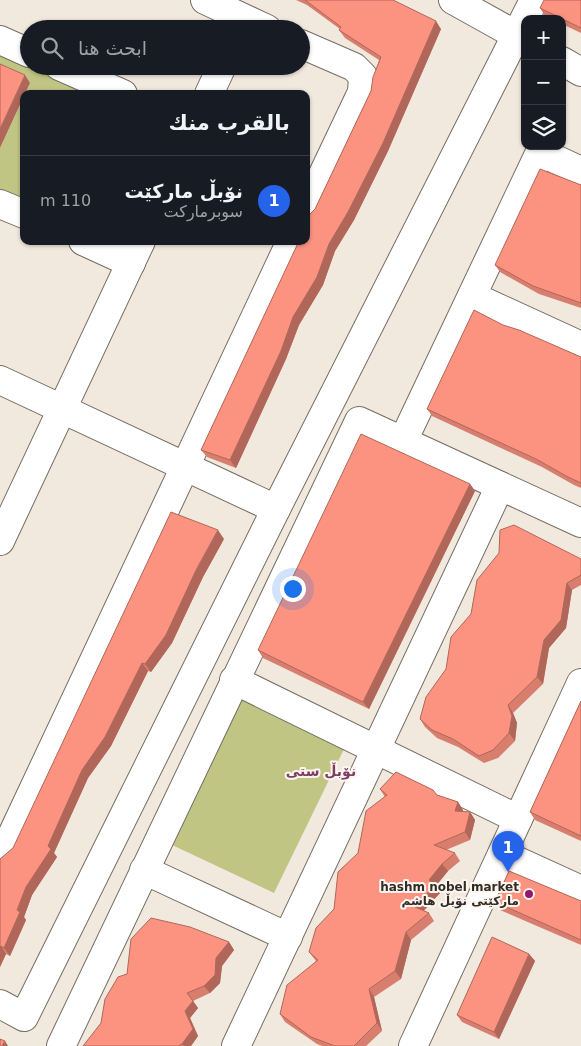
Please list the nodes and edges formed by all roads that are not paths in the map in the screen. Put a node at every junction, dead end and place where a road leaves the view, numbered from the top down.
1 (205, 0) edge
2 (453, 0) edge
3 (534, 0) edge
4 (242, 20) edge
5 (520, 37) edge
6 (0, 40) edge
7 (310, 48) edge
8 (20, 49) edge
9 (566, 63) edge
10 (581, 72) edge
11 (80, 75) edge
12 (218, 75) edge
13 (114, 90) edge
14 (211, 90) edge
15 (581, 171) edge
16 (310, 202) edge
17 (0, 204) edge
18 (20, 212) edge
19 (102, 245) edge
20 (290, 245) edge
21 (136, 252) edge
22 (472, 296) junction
23 (581, 346) edge
24 (0, 380) edge
25 (60, 409) junction
26 (403, 441) junction
27 (184, 467) junction
28 (500, 486) junction
29 (276, 509) junction
30 (581, 523) edge
31 (2, 534) edge
32 (234, 680) junction
33 (579, 693) edge
34 (375, 750) junction
35 (518, 819) junction
36 (2, 853) edge
37 (502, 854) junction
38 (144, 870) junction
39 (581, 890) edge
40 (288, 937) junction
41 (0, 1004) edge
42 (243, 1044) edge
43 (61, 1046) edge
44 (413, 1046) edge

1 - 4 street
2 - 5 street
3 - 5 street
5 - 29 street
6 - 8 street
7 - 16 street
9 - 10 street
11 - 13 street
12 - 14 street
15 - 22 street
17 - 18 street
19 - 21 street
20 - 27 street
21 - 25 street
22 - 23 street
22 - 26 street
24 - 25 street
25 - 27 street
25 - 31 street
26 - 28 street
26 - 32 street
27 - 29 street
27 - 36 street
28 - 30 street
28 - 34 street
29 - 41 street
32 - 34 street
32 - 38 street
33 - 35 street
34 - 35 street
34 - 40 street
35 - 37 street
37 - 39 street
37 - 44 street
38 - 40 street
38 - 43 street
40 - 42 street

